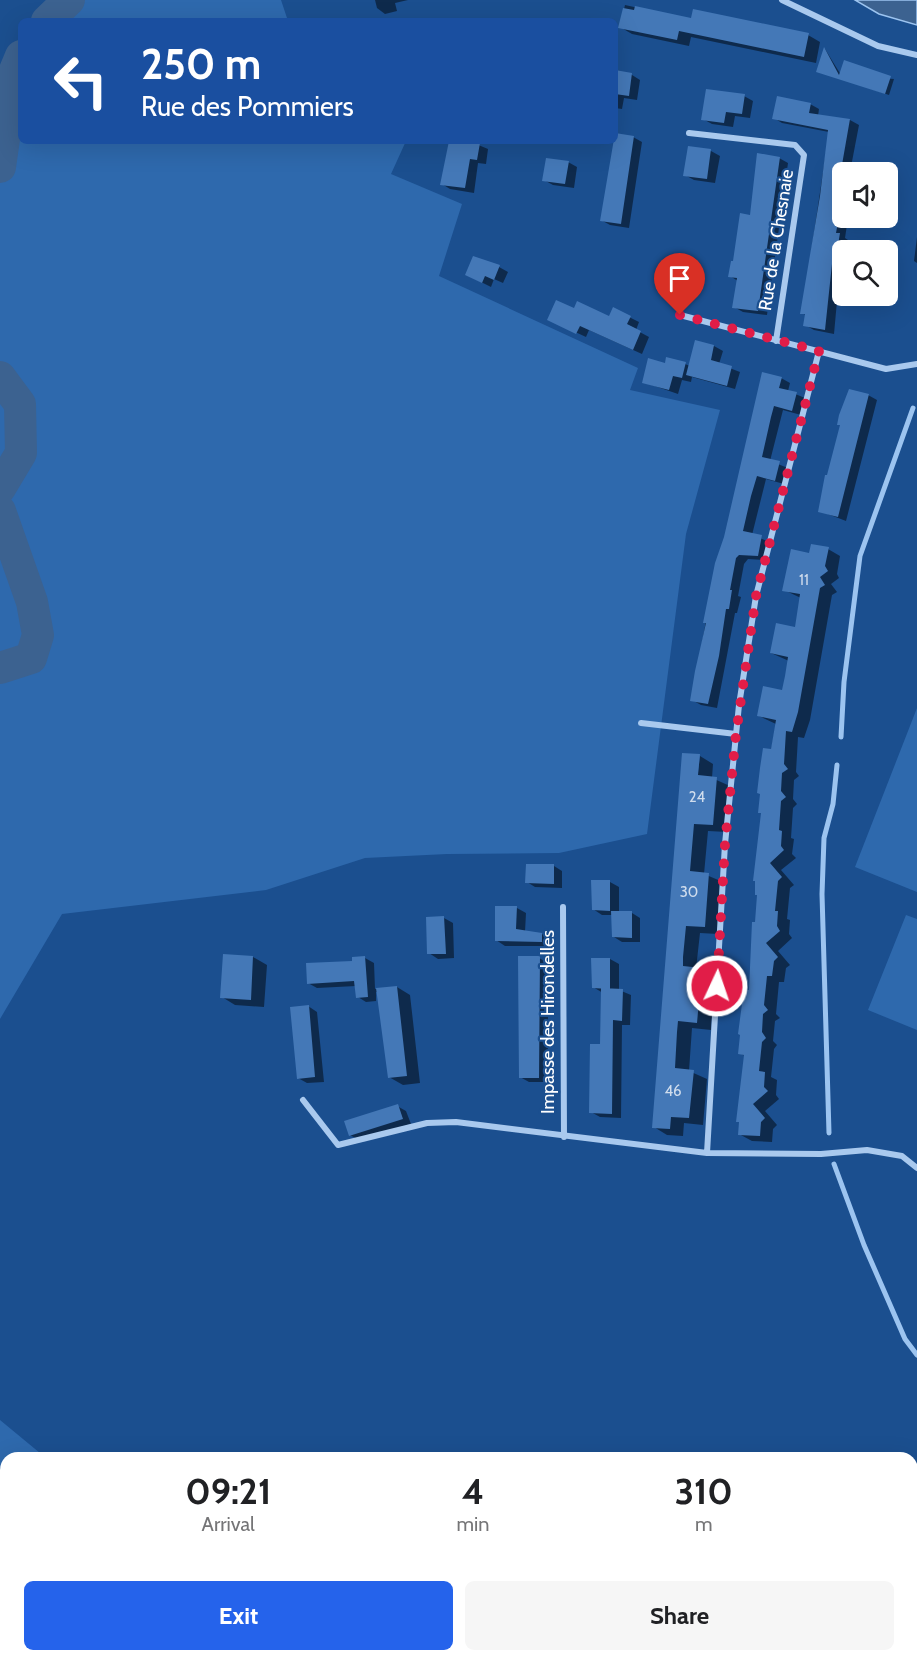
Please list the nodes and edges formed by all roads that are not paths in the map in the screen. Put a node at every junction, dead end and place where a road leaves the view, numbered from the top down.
1 (782, 0) edge
2 (917, 55) edge
3 (689, 133) dead end
4 (680, 315) dead end
5 (776, 341) junction
6 (819, 351) junction
7 (917, 364) edge
8 (641, 723) dead end
9 (736, 734) junction
10 (563, 907) dead end
11 (303, 1100) dead end
12 (564, 1137) junction
13 (707, 1153) junction
14 (917, 1168) edge

1 - 2 street
3 - 5 street, Rue de la Chesnaie
4 - 5 street
5 - 6 street
6 - 7 street
6 - 9 street
8 - 9 street
9 - 13 street
10 - 12 street, Impasse des Hirondelles
11 - 12 street
12 - 13 street
13 - 14 street

